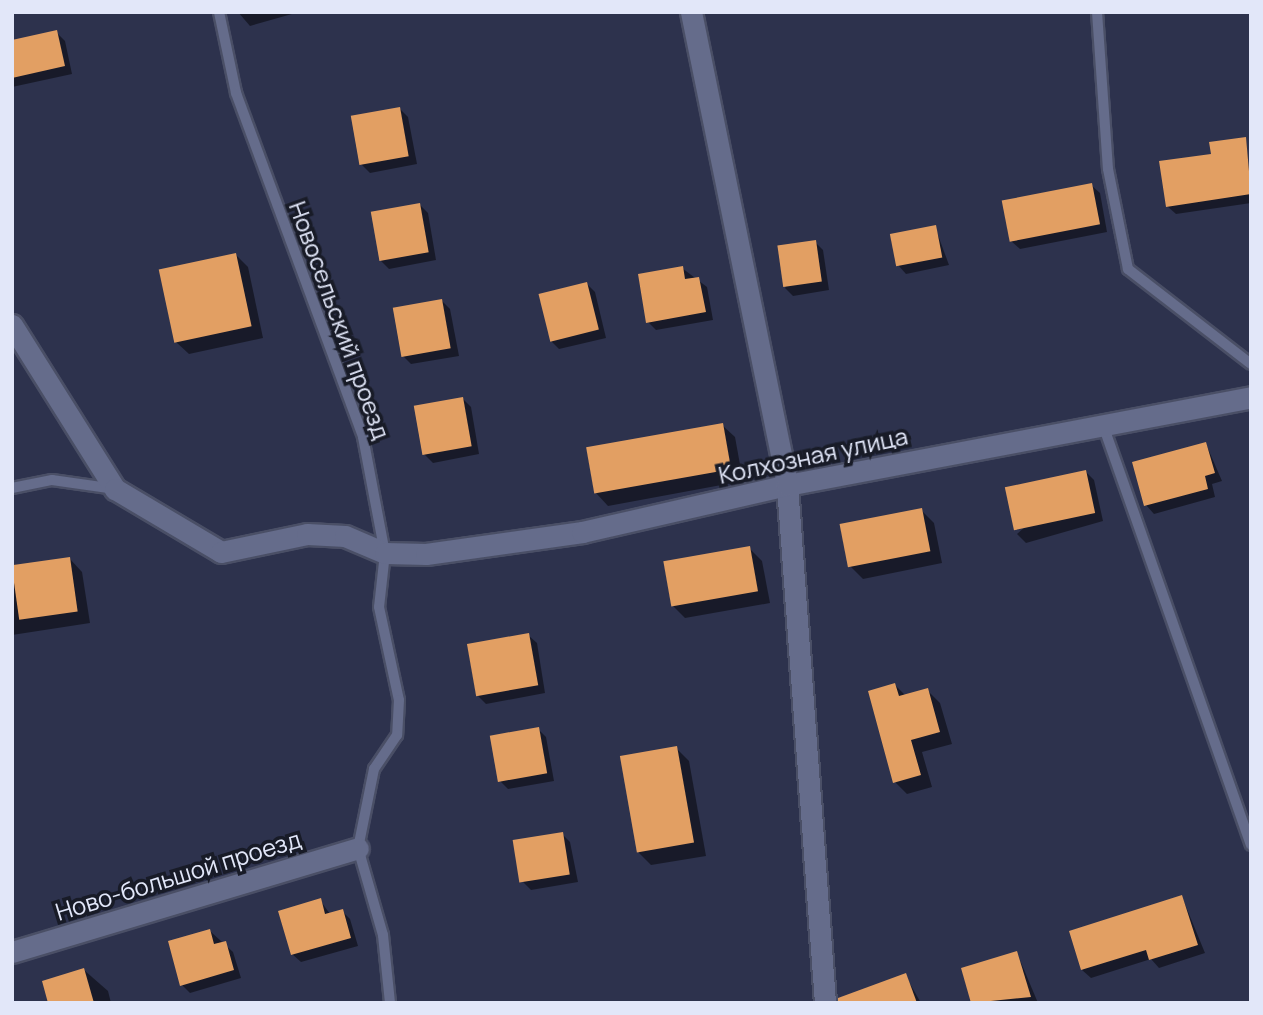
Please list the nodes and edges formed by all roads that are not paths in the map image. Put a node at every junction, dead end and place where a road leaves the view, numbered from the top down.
1 (219, 12) edge
2 (691, 12) edge
3 (1097, 12) edge
4 (12, 324) edge
5 (1251, 364) edge
6 (1251, 397) edge
7 (1103, 425) junction
8 (787, 485) junction
9 (12, 488) edge
10 (115, 489) junction
11 (385, 553) junction
12 (1251, 845) edge
13 (358, 848) junction
14 (12, 952) edge
15 (390, 1003) edge
16 (825, 1003) edge

1 - 11 lane, Новосельский проезд
2 - 8 street
3 - 5 lane
4 - 10 street
6 - 7 street, Колхозная улица
7 - 8 street, Колхозная улица
7 - 12 lane
8 - 11 street, Колхозная улица
8 - 16 street
9 - 10 lane
10 - 11 street
11 - 13 lane, Новосельский проезд
13 - 14 street, Ново-большой проезд
13 - 15 lane

